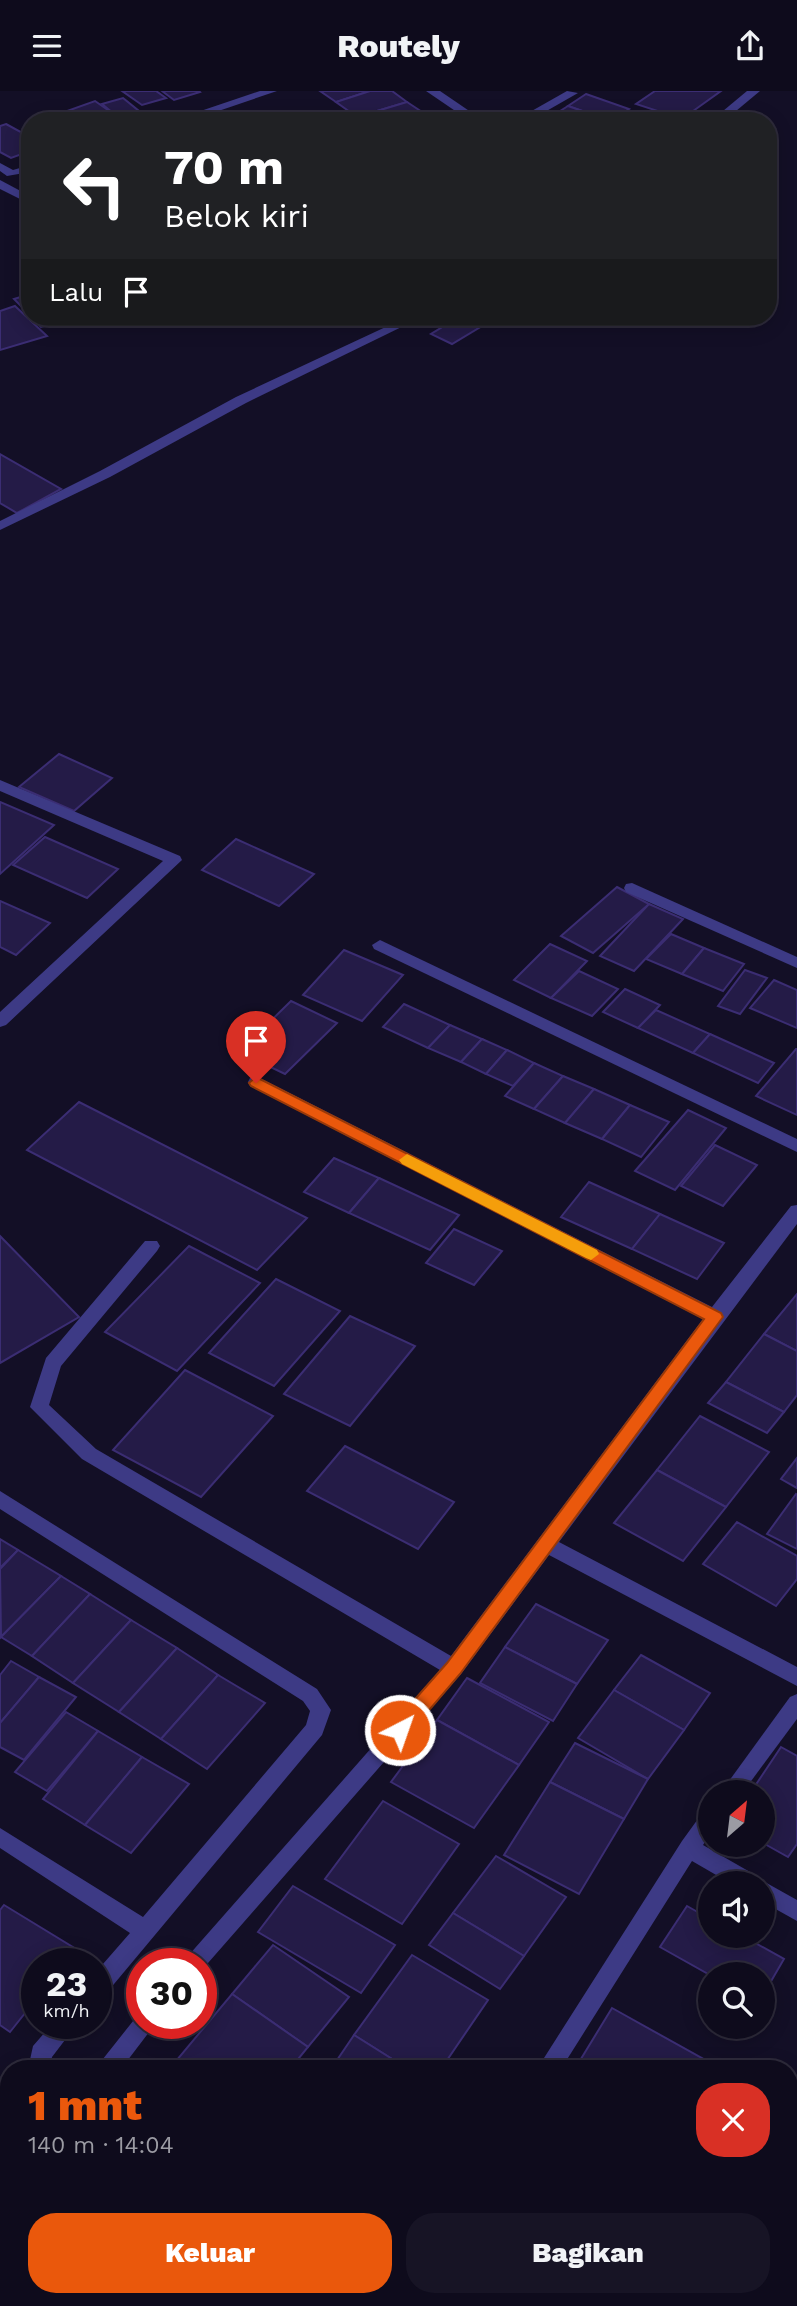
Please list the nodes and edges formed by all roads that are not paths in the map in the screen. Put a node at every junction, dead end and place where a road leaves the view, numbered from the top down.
1 (271, 91) edge
2 (432, 91) edge
3 (754, 91) edge
4 (572, 93) dead end
5 (205, 112) edge
6 (464, 112) edge
7 (537, 112) edge
8 (728, 112) edge
9 (0, 166) edge
10 (21, 171) edge
11 (0, 184) edge
12 (21, 196) edge
13 (397, 326) edge
14 (0, 526) edge
15 (0, 785) edge
16 (632, 888) dead end
17 (380, 945) dead end
18 (797, 963) edge
19 (0, 1021) edge
20 (256, 1083) dead end
21 (797, 1146) edge
22 (797, 1211) edge
23 (151, 1246) dead end
24 (715, 1317) junction
25 (0, 1499) edge
26 (547, 1545) junction
27 (454, 1668) junction
28 (797, 1677) edge
29 (797, 1703) edge
30 (740, 1780) edge
31 (698, 1836) edge
32 (0, 1837) edge
33 (689, 1848) junction
34 (728, 1871) edge
35 (775, 1898) edge
36 (797, 1911) edge
37 (146, 1931) junction
38 (209, 1948) edge
39 (112, 1970) edge
40 (53, 2039) edge
41 (131, 2039) edge
42 (40, 2060) edge
43 (114, 2060) edge
44 (554, 2060) edge

1 - 5 street
2 - 6 street
3 - 8 street
4 - 7 street
9 - 10 street
11 - 12 street
13 - 14 street
15 - 19 street
16 - 18 street
17 - 21 street
20 - 24 street
22 - 24 street
23 - 27 street
24 - 26 street
25 - 37 street
26 - 27 street
26 - 28 street
27 - 38 street
29 - 30 street
31 - 33 street
32 - 37 street
33 - 34 street
33 - 44 street
35 - 36 street
37 - 39 street
40 - 42 street
41 - 43 street

